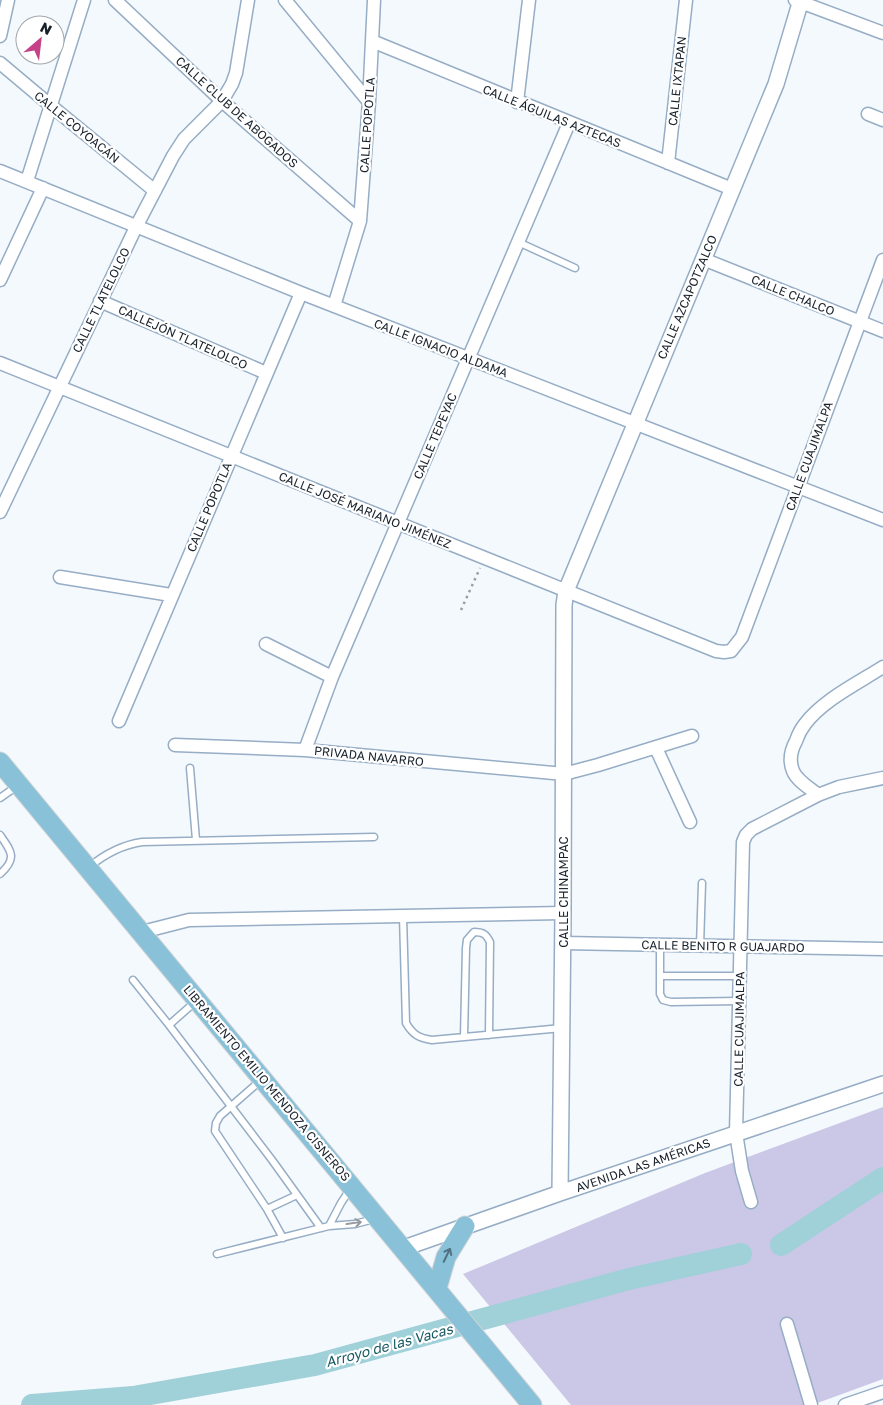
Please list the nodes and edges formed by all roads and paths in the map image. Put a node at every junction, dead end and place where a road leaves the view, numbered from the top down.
1 (8, 0) edge
2 (84, 0) edge
3 (116, 0) edge
4 (248, 0) edge
5 (285, 0) edge
6 (374, 0) edge
7 (686, 0) edge
8 (527, 1) edge
9 (799, 1) edge
10 (883, 33) edge
11 (0, 36) edge
12 (372, 41) junction
13 (0, 62) edge
14 (222, 101) junction
15 (369, 102) junction
16 (517, 102) junction
17 (50, 106) junction
18 (868, 114) dead end
19 (883, 120) edge
20 (569, 123) junction
21 (668, 163) junction
22 (0, 171) edge
23 (26, 181) junction
24 (43, 188) junction
25 (732, 189) junction
26 (155, 191) junction
27 (360, 221) junction
28 (136, 227) junction
29 (518, 242) junction
30 (703, 258) junction
31 (883, 260) edge
32 (575, 268) dead end
33 (0, 280) edge
34 (301, 293) junction
35 (100, 301) junction
36 (334, 306) junction
37 (859, 322) junction
38 (883, 331) edge
39 (468, 359) junction
40 (0, 363) edge
41 (266, 373) junction
42 (59, 387) junction
43 (634, 424) junction
44 (232, 455) junction
45 (798, 487) junction
46 (0, 512) edge
47 (883, 520) edge
48 (397, 522) junction
49 (484, 558) junction
50 (60, 577) dead end
51 (566, 591) junction
52 (171, 594) junction
53 (461, 610) dead end
54 (266, 644) dead end
55 (732, 651) joint
56 (883, 667) edge
57 (332, 677) junction
58 (119, 721) dead end
59 (692, 736) dead end
60 (175, 745) dead end
61 (656, 748) junction
62 (304, 750) junction
63 (0, 762) edge
64 (190, 768) dead end
65 (564, 774) junction
66 (883, 778) edge
67 (19, 784) junction
68 (818, 795) junction
69 (0, 798) edge
70 (690, 822) dead end
71 (0, 835) edge
72 (374, 837) dead end
73 (196, 840) junction
74 (88, 868) junction
75 (0, 874) edge
76 (702, 883) dead end
77 (563, 913) junction
78 (402, 916) junction
79 (142, 932) junction
80 (563, 943) junction
81 (660, 945) junction
82 (700, 946) junction
83 (740, 946) junction
84 (883, 949) edge
85 (660, 976) junction
86 (740, 976) junction
87 (133, 980) dead end
88 (198, 999) junction
89 (739, 1001) junction
90 (169, 1025) junction
91 (562, 1028) junction
92 (489, 1035) junction
93 (464, 1037) junction
94 (263, 1078) junction
95 (883, 1084) edge
96 (231, 1106) junction
97 (736, 1133) junction
98 (353, 1186) junction
99 (560, 1193) junction
100 (297, 1194) junction
101 (751, 1202) dead end
102 (267, 1209) junction
103 (379, 1218) junction
104 (466, 1226) junction
105 (325, 1227) junction
106 (283, 1238) junction
107 (404, 1248) junction
108 (217, 1254) dead end
109 (437, 1288) junction
110 (787, 1324) dead end
111 (883, 1392) edge
112 (532, 1405) edge
113 (812, 1405) edge
114 (845, 1405) edge

1 - 11 street
2 - 17 street
3 - 14 street, CALLE CLUB DE ABOGADOS
4 - 14 street, CALLE TLATELOLCO
5 - 15 street
6 - 12 street, CALLE POPOTLA
7 - 21 street, CALLE IXTAPAN
8 - 16 street
9 - 10 street
9 - 25 street, CALLE AZCAPOTZALCO
12 - 15 street, CALLE POPOTLA
12 - 16 street, CALLE ÁGUILAS AZTECAS
13 - 17 street, CALLE COYOACÁN
14 - 26 street, CALLE TLATELOLCO
14 - 27 street, CALLE CLUB DE ABOGADOS
15 - 27 street, CALLE POPOTLA
16 - 20 street, CALLE ÁGUILAS AZTECAS
17 - 23 street
17 - 26 street, CALLE COYOACÁN
18 - 19 street
20 - 21 street, CALLE ÁGUILAS AZTECAS
20 - 29 street, CALLE TEPEYAC
21 - 25 street, CALLE ÁGUILAS AZTECAS
22 - 23 street, CALLE IGNACIO ALDAMA
23 - 24 street, CALLE IGNACIO ALDAMA
24 - 28 street, CALLE IGNACIO ALDAMA
24 - 33 street
25 - 30 street, CALLE AZCAPOTZALCO
26 - 28 street, CALLE TLATELOLCO
27 - 36 street, CALLE POPOTLA
28 - 34 street, CALLE IGNACIO ALDAMA
28 - 35 street, CALLE TLATELOLCO
29 - 32 lane
29 - 39 street, CALLE TEPEYAC
30 - 37 street, CALLE CHALCO
30 - 43 street, CALLE AZCAPOTZALCO
31 - 37 street, CALLE CUAJIMALPA
34 - 36 street, CALLE IGNACIO ALDAMA
34 - 41 street, CALLE POPOTLA
35 - 41 street, CALLEJÓN TLATELOLCO
35 - 42 street, CALLE TLATELOLCO
36 - 39 street, CALLE IGNACIO ALDAMA
37 - 38 street, CALLE CHALCO
37 - 45 street, CALLE CUAJIMALPA
39 - 43 street, CALLE IGNACIO ALDAMA
39 - 48 street, CALLE TEPEYAC
40 - 42 street, CALLE JOSÉ MARIANO JIMÉNEZ
41 - 44 street, CALLE POPOTLA
42 - 44 street, CALLE JOSÉ MARIANO JIMÉNEZ
42 - 46 street, CALLE TLATELOLCO
43 - 45 street, CALLE IGNACIO ALDAMA
43 - 51 street, CALLE AZCAPOTZALCO
44 - 48 street, CALLE JOSÉ MARIANO JIMÉNEZ
44 - 52 street, CALLE POPOTLA
45 - 47 street, CALLE IGNACIO ALDAMA
45 - 55 street, CALLE CUAJIMALPA
48 - 49 street, CALLE JOSÉ MARIANO JIMÉNEZ
48 - 57 street, CALLE TEPEYAC
49 - 51 street, CALLE JOSÉ MARIANO JIMÉNEZ
49 - 53 path
50 - 52 street
51 - 55 street, CALLE JOSÉ MARIANO JIMÉNEZ
51 - 65 street, CALLE CHINAMPAC
52 - 58 street, CALLE POPOTLA
54 - 57 street
56 - 68 street
57 - 62 street, CALLE TEPEYAC
59 - 61 street
60 - 62 street, PRIVADA NAVARRO
61 - 65 street
61 - 70 street
62 - 65 street, PRIVADA NAVARRO
63 - 67 main road, LIBRAMIENTO EMILIO MENDOZA CISNEROS
64 - 73 lane
65 - 77 street, CALLE CHINAMPAC
66 - 68 street
67 - 69 lane
67 - 74 main road, LIBRAMIENTO EMILIO MENDOZA CISNEROS
68 - 83 street, CALLE CUAJIMALPA
71 - 75 lane
72 - 73 lane
73 - 74 lane
74 - 79 main road, LIBRAMIENTO EMILIO MENDOZA CISNEROS
76 - 82 lane
77 - 78 street
77 - 80 street, CALLE CHINAMPAC
78 - 79 street
78 - 93 lane
79 - 88 main road, LIBRAMIENTO EMILIO MENDOZA CISNEROS
80 - 81 street, CALLE BENITO R GUAJARDO
80 - 91 street, CALLE CHINAMPAC
81 - 82 street, CALLE BENITO R GUAJARDO
81 - 85 lane
82 - 83 street, CALLE BENITO R GUAJARDO
83 - 84 street, CALLE BENITO R GUAJARDO
83 - 86 street, CALLE CUAJIMALPA
85 - 86 lane
85 - 89 lane
86 - 89 street, CALLE CUAJIMALPA
87 - 90 lane
88 - 90 lane
88 - 94 main road, LIBRAMIENTO EMILIO MENDOZA CISNEROS
89 - 97 street, CALLE CUAJIMALPA
90 - 96 lane
91 - 92 lane
91 - 99 street, CALLE CHINAMPAC
92 - 93 lane
92 - 93 lane
94 - 96 lane
94 - 98 main road, LIBRAMIENTO EMILIO MENDOZA CISNEROS
95 - 97 street, AVENIDA LAS AMÉRICAS
96 - 100 lane
96 - 102 lane
97 - 99 street, AVENIDA LAS AMÉRICAS
97 - 101 street, CALLE CUAJIMALPA
98 - 103 main road, LIBRAMIENTO EMILIO MENDOZA CISNEROS
98 - 105 lane
99 - 104 street, AVENIDA LAS AMÉRICAS
100 - 102 lane
100 - 105 lane
102 - 106 lane
105 -> 103 lane
103 - 107 main road, LIBRAMIENTO EMILIO MENDOZA CISNEROS
104 - 107 street, AVENIDA LAS AMÉRICAS
109 -> 104 main road
105 - 106 lane
106 - 108 lane
107 - 109 main road, LIBRAMIENTO EMILIO MENDOZA CISNEROS
109 - 112 main road, LIBRAMIENTO EMILIO MENDOZA CISNEROS
110 - 113 street
111 - 114 street

